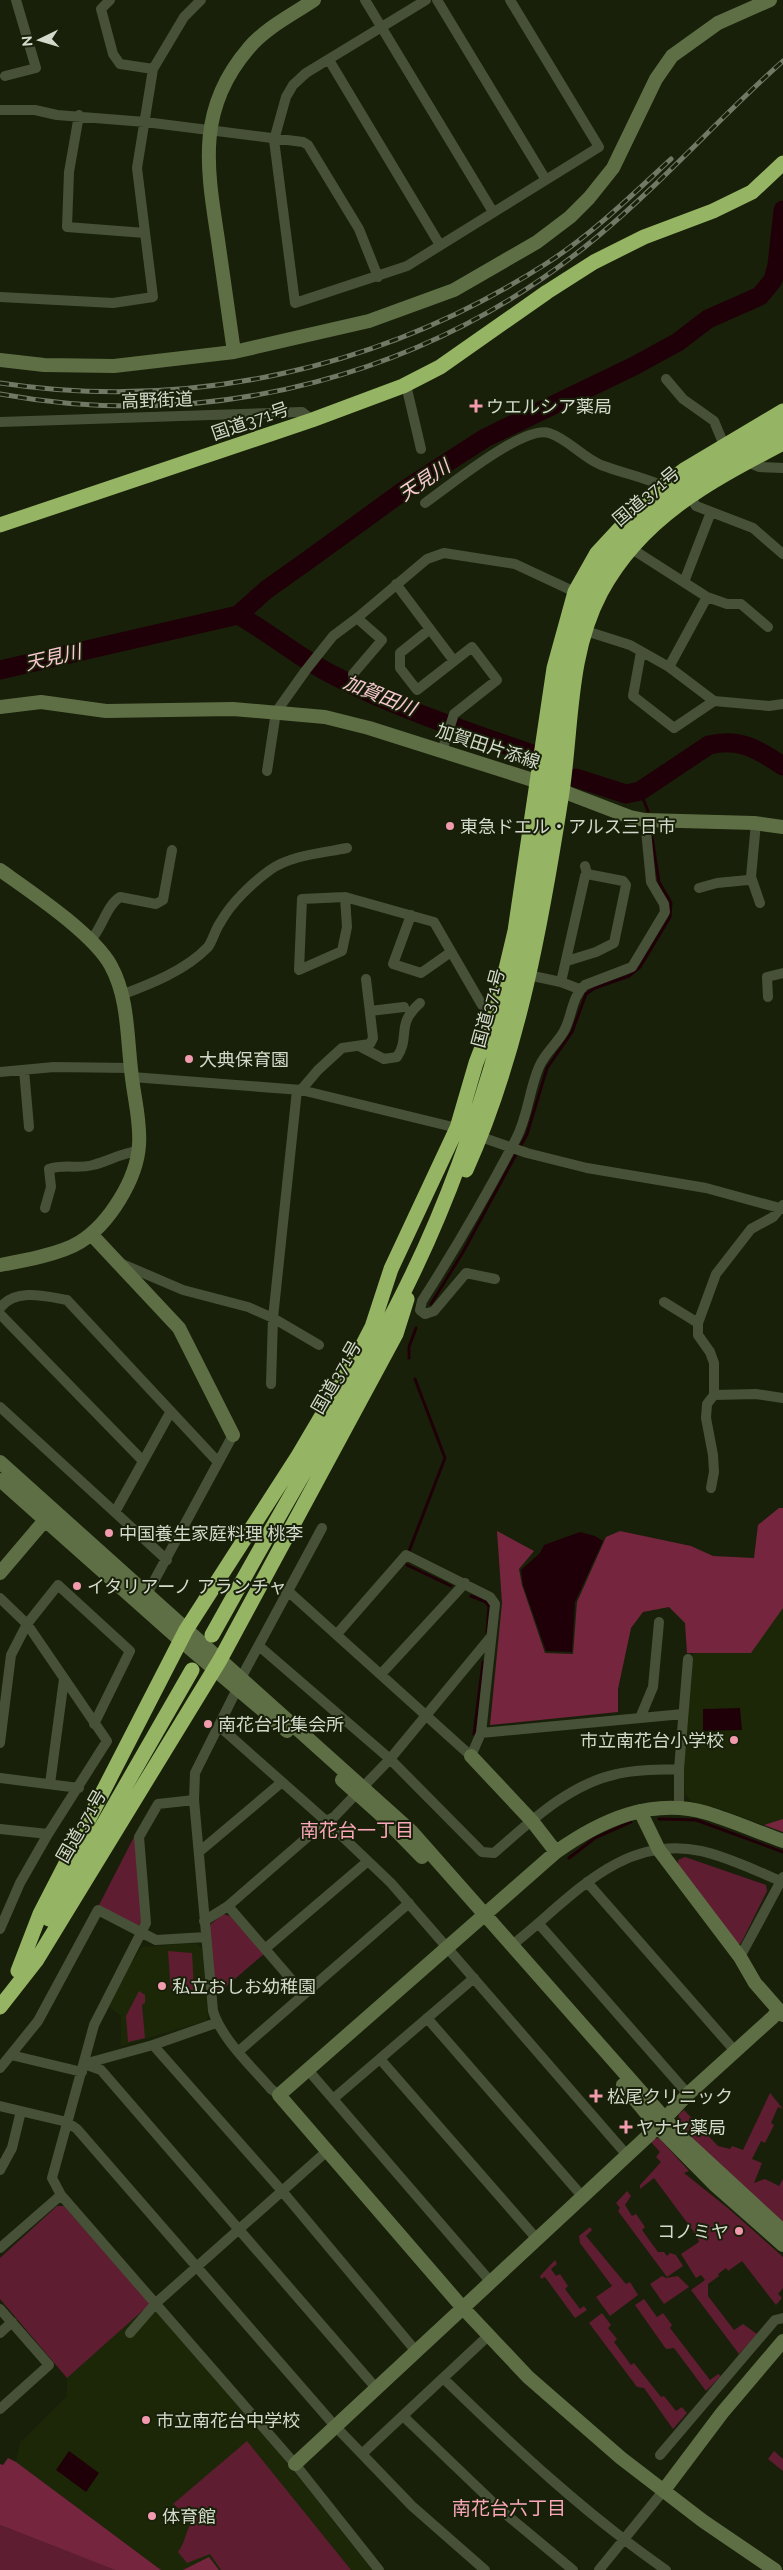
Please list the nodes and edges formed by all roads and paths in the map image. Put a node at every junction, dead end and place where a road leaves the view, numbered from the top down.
1 (16, 0) edge
2 (110, 0) edge
3 (201, 0) edge
4 (314, 0) edge
5 (365, 0) edge
6 (426, 0) edge
7 (437, 0) edge
8 (510, 0) edge
9 (770, 0) edge
10 (382, 27) junction
11 (329, 60) junction
12 (152, 69) junction
13 (5, 76) dead end
14 (0, 110) edge
15 (80, 115) junction
16 (144, 122) junction
17 (210, 130) junction
18 (274, 140) junction
19 (783, 163) edge
20 (546, 180) junction
21 (493, 212) junction
22 (146, 233) junction
23 (440, 245) junction
24 (378, 277) junction
25 (0, 297) edge
26 (234, 352) junction
27 (0, 360) edge
28 (666, 379) dead end
29 (406, 385) junction
30 (783, 411) edge
31 (312, 420) junction
32 (0, 422) edge
33 (783, 427) edge
34 (783, 443) edge
35 (724, 445) junction
36 (421, 449) dead end
37 (747, 462) junction
38 (783, 468) edge
39 (663, 486) junction
40 (689, 495) junction
41 (425, 503) dead end
42 (711, 512) junction
43 (0, 525) edge
44 (632, 549) junction
45 (783, 554) edge
46 (684, 582) junction
47 (396, 584) junction
48 (575, 592) junction
49 (707, 597) junction
50 (357, 618) junction
51 (768, 627) dead end
52 (430, 629) junction
53 (586, 631) junction
54 (641, 652) junction
55 (454, 661) junction
56 (669, 667) junction
57 (353, 674) dead end
58 (714, 701) junction
59 (783, 704) edge
60 (0, 707) edge
61 (276, 712) junction
62 (443, 747) junction
63 (267, 771) dead end
64 (536, 780) junction
65 (562, 790) junction
66 (645, 820) junction
67 (756, 823) junction
68 (783, 827) edge
69 (347, 848) dead end
70 (172, 850) dead end
71 (0, 870) edge
72 (751, 878) junction
73 (699, 888) dead end
74 (345, 897) junction
75 (760, 903) dead end
76 (410, 915) junction
77 (90, 941) junction
78 (451, 952) junction
79 (567, 961) junction
80 (783, 973) edge
81 (528, 975) junction
82 (366, 979) dead end
83 (561, 982) junction
84 (579, 989) junction
85 (121, 995) junction
86 (768, 996) dead end
87 (420, 1003) dead end
88 (404, 1007) dead end
89 (370, 1011) junction
90 (496, 1011) junction
91 (500, 1039) junction
92 (359, 1046) junction
93 (24, 1070) junction
94 (0, 1072) edge
95 (131, 1073) junction
96 (299, 1090) junction
97 (459, 1122) junction
98 (29, 1127) dead end
99 (481, 1137) junction
100 (138, 1151) junction
101 (446, 1155) junction
102 (456, 1193) junction
103 (782, 1207) edge
104 (45, 1208) dead end
105 (91, 1234) junction
106 (429, 1237) junction
107 (119, 1262) junction
108 (0, 1265) edge
109 (412, 1275) junction
110 (495, 1279) dead end
111 (664, 1302) dead end
112 (0, 1308) edge
113 (0, 1314) edge
114 (273, 1318) junction
115 (402, 1318) junction
116 (698, 1323) junction
117 (383, 1332) junction
118 (319, 1345) dead end
119 (270, 1384) dead end
120 (714, 1395) junction
121 (783, 1398) edge
122 (0, 1407) edge
123 (171, 1411) junction
124 (233, 1435) joint
125 (142, 1460) junction
126 (0, 1462) edge
127 (218, 1462) junction
128 (0, 1480) edge
129 (711, 1488) dead end
130 (116, 1512) junction
131 (49, 1515) junction
132 (322, 1528) dead end
133 (167, 1560) junction
134 (0, 1573) edge
135 (465, 1583) junction
136 (289, 1592) junction
137 (147, 1594) junction
138 (0, 1598) edge
139 (659, 1622) dead end
140 (27, 1624) junction
141 (337, 1634) junction
142 (183, 1635) junction
143 (212, 1635) dead end
144 (491, 1637) junction
145 (259, 1646) junction
146 (688, 1659) dead end
147 (218, 1664) junction
148 (192, 1670) dead end
149 (382, 1673) junction
150 (64, 1679) junction
151 (235, 1682) junction
152 (427, 1714) junction
153 (683, 1714) junction
154 (640, 1718) junction
155 (94, 1724) junction
156 (219, 1726) junction
157 (481, 1733) junction
158 (0, 1743) edge
159 (471, 1756) junction
160 (390, 1759) junction
161 (679, 1768) junction
162 (0, 1778) edge
163 (282, 1782) junction
164 (50, 1784) junction
165 (79, 1788) junction
166 (361, 1789) junction
167 (194, 1800) junction
168 (679, 1808) junction
169 (640, 1811) junction
170 (326, 1821) junction
171 (532, 1821) junction
172 (0, 1829) edge
173 (48, 1834) junction
174 (783, 1841) edge
175 (659, 1850) junction
176 (199, 1852) junction
177 (556, 1852) junction
178 (368, 1861) junction
179 (782, 1880) edge
180 (587, 1882) junction
181 (409, 1903) junction
182 (228, 1906) junction
183 (483, 1918) junction
184 (204, 1920) junction
185 (539, 1924) junction
186 (0, 1929) edge
187 (143, 1932) junction
188 (206, 1936) junction
189 (512, 1945) junction
190 (266, 1948) junction
191 (448, 1948) junction
192 (740, 1957) junction
193 (18, 1971) junction
194 (474, 1978) junction
195 (303, 1993) junction
196 (0, 1998) edge
197 (0, 2006) edge
198 (781, 2008) edge
199 (427, 2018) junction
200 (216, 2023) junction
201 (154, 2045) junction
202 (239, 2051) junction
203 (735, 2051) junction
204 (11, 2055) junction
205 (380, 2059) junction
206 (0, 2068) edge
207 (83, 2068) junction
208 (308, 2070) junction
209 (688, 2094) junction
210 (279, 2095) junction
211 (333, 2099) junction
212 (0, 2106) edge
213 (21, 2111) junction
214 (67, 2122) junction
215 (660, 2122) junction
216 (326, 2152) junction
217 (626, 2154) junction
218 (0, 2170) edge
219 (282, 2191) junction
220 (61, 2195) junction
221 (582, 2196) junction
222 (239, 2228) junction
223 (783, 2232) edge
224 (536, 2238) junction
225 (783, 2245) edge
226 (0, 2248) edge
227 (197, 2266) junction
228 (490, 2281) junction
229 (156, 2303) junction
230 (462, 2307) junction
231 (0, 2309) edge
232 (783, 2318) edge
233 (12, 2322) junction
234 (0, 2333) edge
235 (130, 2333) dead end
236 (488, 2336) junction
237 (783, 2341) edge
238 (415, 2350) junction
239 (443, 2378) junction
240 (376, 2388) junction
241 (0, 2409) edge
242 (402, 2416) junction
243 (335, 2426) junction
244 (363, 2453) junction
245 (660, 2455) dead end
246 (295, 2464) junction
247 (664, 2490) junction
248 (624, 2541) junction
249 (379, 2570) edge
250 (485, 2570) edge
251 (573, 2570) edge
252 (599, 2570) edge
253 (666, 2570) edge
254 (775, 2570) edge

1 - 13 street
2 - 12 street
3 - 12 street
4 - 17 street
5 - 10 street
6 - 10 street
7 - 20 street
8 - 20 street
9 - 26 street
10 - 11 street
10 - 21 street
11 - 18 street
11 - 23 street
12 - 16 street
14 - 15 street
15 - 16 street
15 - 22 street
16 - 17 street
16 - 22 street
17 - 18 street
17 - 26 street
18 - 24 street
18 - 24 street
19 - 29 highway, 国道371号
20 - 21 street
21 - 23 street
22 - 25 street
23 - 24 street
26 - 27 street
28 - 35 street
29 - 31 highway, 国道371号
29 - 36 street
30 - 35 highway
31 - 32 street, 高野街道
31 - 43 highway, 国道371号
33 - 91 highway, 国道371号
34 - 37 highway
35 - 39 highway
37 - 38 street
37 - 40 highway
39 - 41 street
39 - 48 highway
40 - 42 street
40 - 44 highway
42 - 45 street
42 - 46 street
44 - 46 street
44 - 53 highway
46 - 49 street
47 - 48 street
47 - 50 street
47 - 52 street
48 - 64 highway
49 - 51 street
49 - 56 street
50 - 57 street
50 - 61 street
52 - 55 street
52 - 55 street
53 - 54 street
53 - 65 highway
54 - 56 street
54 - 58 street
55 - 62 street
56 - 58 street
58 - 59 street
60 - 61 street, 加賀田片添線
61 - 62 street, 加賀田片添線
61 - 63 street
62 - 64 street, 加賀田片添線
64 - 65 street, 加賀田片添線
64 - 90 highway
65 - 66 street, 加賀田片添線
65 - 81 highway
66 - 67 street, 加賀田片添線
66 - 84 street
67 - 68 street, 加賀田片添線
67 - 72 street
69 - 85 street
70 - 77 street
71 - 77 street
72 - 73 street
72 - 75 street
74 - 74 street
74 - 76 street
76 - 78 street
76 - 78 street
77 - 85 street
78 - 90 street
79 - 79 street
79 - 83 street
80 - 86 street
81 - 83 street
81 - 99 highway
82 - 89 street
83 - 84 street
84 - 110 street
85 - 95 street
87 - 92 street
88 - 89 street
89 - 92 street
90 - 97 highway
91 - 97 highway
91 - 106 highway, 国道371号
92 - 96 street
93 - 94 street
93 - 95 street
93 - 98 street
95 - 96 street
95 - 100 street
96 - 97 street
96 - 114 street
97 - 101 highway
99 - 102 highway
99 - 103 street
100 - 104 street
100 - 105 street
101 - 117 highway
101 - 142 highway
102 - 106 highway
102 - 115 highway
103 - 116 street
105 - 107 street
105 - 108 street
106 - 109 highway, 国道371号
107 - 114 street
107 - 124 street
109 - 115 highway
109 - 117 highway, 国道371号
111 - 116 street
112 - 123 street
113 - 125 street
114 - 118 street
114 - 119 street
115 - 147 highway
116 - 120 street
117 - 143 highway, 国道371号
120 - 121 street
120 - 129 street
122 - 130 street
123 - 125 street
123 - 127 street
124 - 127 street
125 - 130 street
126 - 131 street
127 - 133 street
128 - 131 street
130 - 133 street
131 - 134 street
131 - 137 street
131 - 142 street
132 - 136 street
133 - 137 street
135 - 141 street
135 - 144 street
135 - 149 street
136 - 141 street
136 - 145 street
137 - 142 street
138 - 140 street
139 - 154 street
140 - 150 street
140 - 155 street
140 - 158 street
141 - 149 street
142 - 147 street
142 - 193 highway
144 - 152 street
144 - 157 street
145 - 151 street
145 - 160 street
146 - 153 street
147 - 151 street
147 - 197 highway
148 - 193 highway, 国道371号
149 - 152 street
150 - 155 street
150 - 164 street
151 - 156 street
151 - 166 street
152 - 159 street
152 - 160 street
153 - 154 street
153 - 161 street
154 - 157 street
155 - 165 street
156 - 163 street
156 - 167 street
157 - 159 street
159 - 171 street
160 - 166 street
160 - 171 street
161 - 168 street
161 - 171 street
162 - 164 street
163 - 170 street
163 - 176 street
164 - 165 street
165 - 173 street
166 - 170 street
166 - 183 street
167 - 176 street
167 - 187 street
168 - 169 street
168 - 174 street
169 - 175 street
169 - 177 street
170 - 178 street
170 - 182 street
171 - 177 street
172 - 173 street
173 - 186 street
175 - 179 street
175 - 180 street
175 - 192 street
176 - 184 street
177 - 183 street
178 - 181 street
178 - 190 street
179 - 192 street
180 - 185 street
180 - 203 street
181 - 191 street
181 - 195 street
182 - 184 street
182 - 190 street
183 - 189 street
183 - 191 street
183 - 215 street
184 - 188 street
185 - 189 street
185 - 209 street
187 - 188 street
187 - 204 street
187 - 207 street
188 - 200 street
189 - 215 street
190 - 195 street
191 - 194 street
191 - 208 street
192 - 198 street
193 - 196 highway, 国道371号
194 - 199 street
194 - 217 street
195 - 202 street
198 - 203 street
199 - 205 street
199 - 221 street
200 - 201 street
200 - 202 street
201 - 207 street
201 - 219 street
202 - 210 street
203 - 209 street
204 - 206 street
204 - 207 street
205 - 211 street
205 - 224 street
207 - 214 street
207 - 222 street
208 - 210 street
208 - 211 street
209 - 215 street
210 - 216 street
211 - 228 street
212 - 213 street
213 - 214 street
213 - 218 street
214 - 220 street
214 - 227 street
215 - 217 street
215 - 223 street
215 - 225 street
216 - 219 street
216 - 230 street
217 - 221 street
219 - 222 street
219 - 238 street
220 - 226 street
220 - 229 street
221 - 224 street
222 - 227 street
222 - 240 street
224 - 228 street
227 - 229 street
227 - 243 street
228 - 230 street
229 - 235 street
229 - 246 street
230 - 236 street
230 - 238 street
231 - 233 street
232 - 245 street
233 - 234 street
233 - 241 street
236 - 239 street
236 - 247 street
237 - 247 street
238 - 240 street
239 - 242 street
239 - 248 street
240 - 243 street
242 - 244 street
242 - 251 street
243 - 244 street
243 - 246 street
244 - 250 street
246 - 249 street
247 - 248 street
247 - 254 street
248 - 252 street
248 - 253 street

